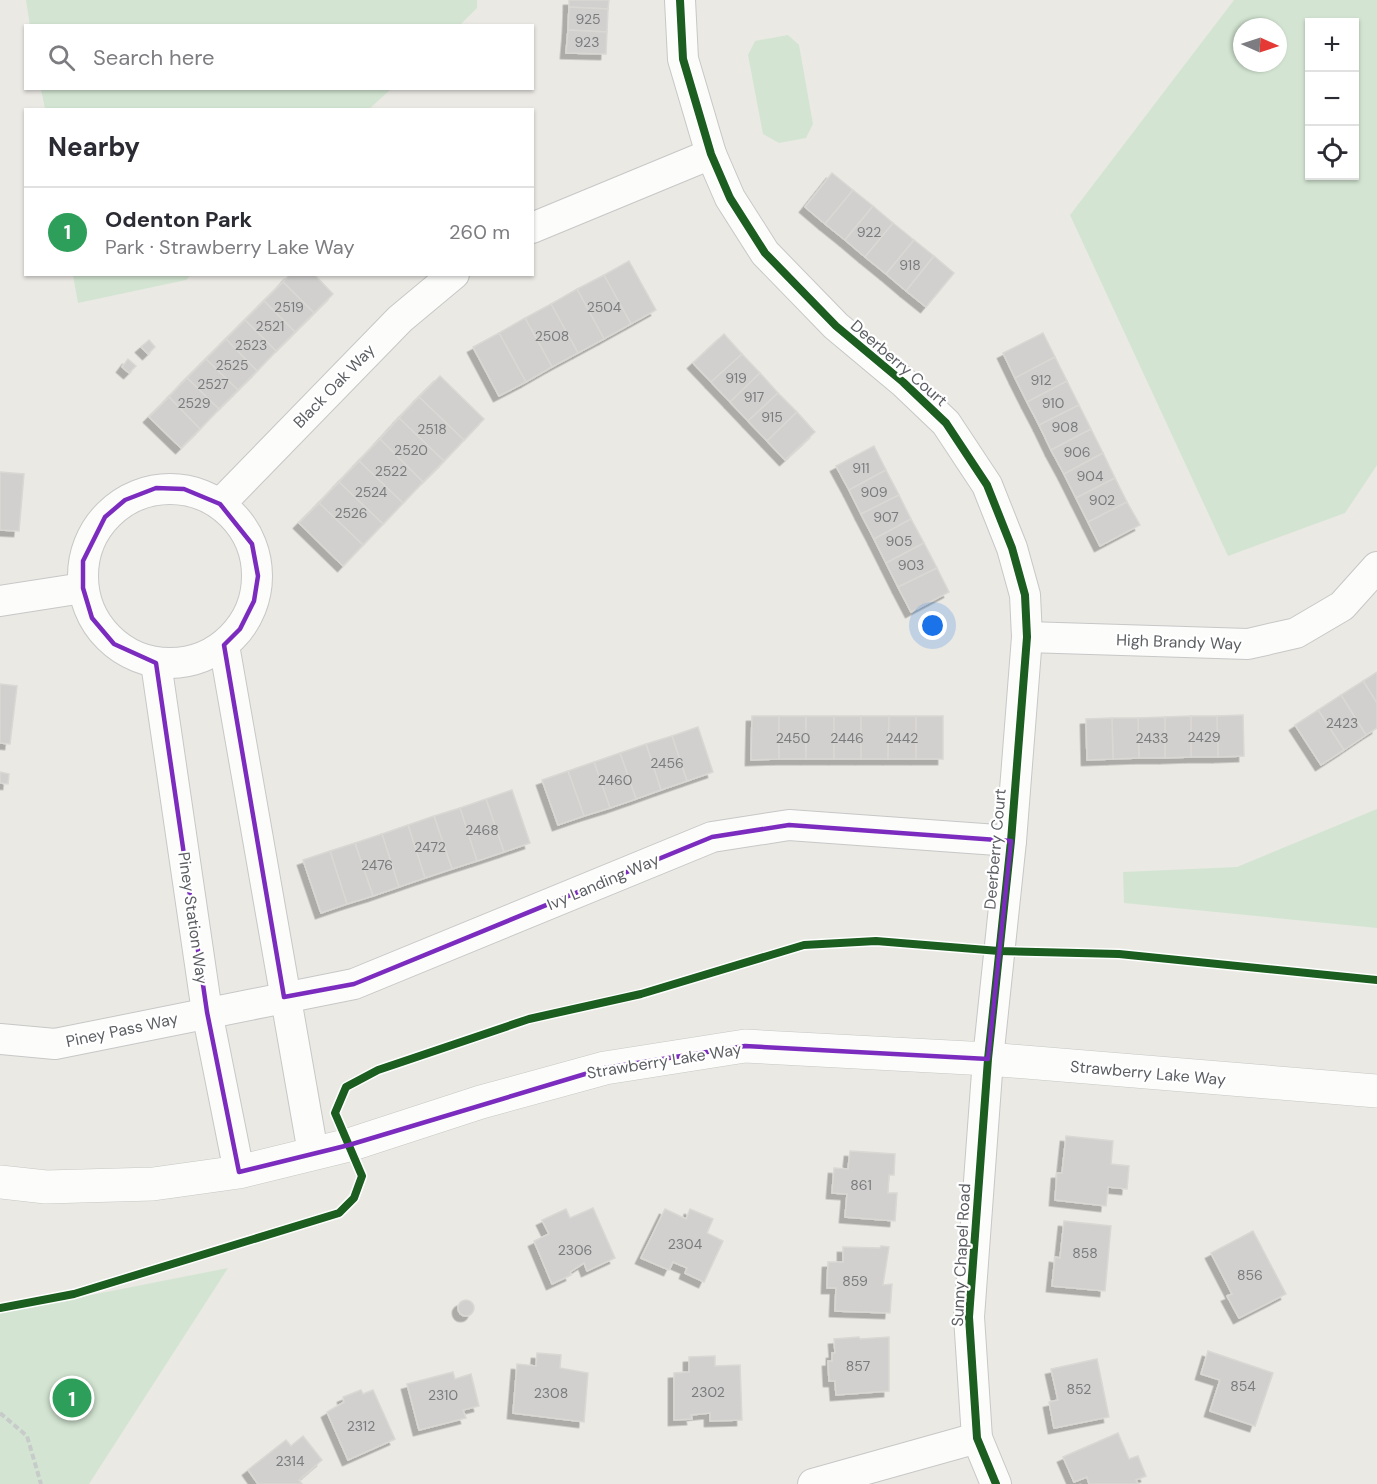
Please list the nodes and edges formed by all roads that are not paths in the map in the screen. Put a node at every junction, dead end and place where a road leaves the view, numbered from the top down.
1 (680, 0) edge
2 (711, 154) junction
3 (534, 227) edge
4 (452, 276) edge
5 (220, 504) junction
6 (1377, 567) edge
7 (83, 588) junction
8 (0, 601) edge
9 (1027, 637) junction
10 (224, 645) junction
11 (156, 663) junction
12 (1011, 841) junction
13 (284, 997) junction
14 (207, 1012) junction
15 (0, 1039) edge
16 (988, 1059) junction
17 (1377, 1091) edge
18 (313, 1153) junction
19 (239, 1172) junction
20 (0, 1182) edge
21 (977, 1438) junction
22 (813, 1484) edge
23 (996, 1484) edge

1 - 2 street, Deerberry Court
2 - 3 street
2 - 9 street, Deerberry Court
4 - 5 street, Black Oak Way
5 - 7 street
5 - 10 street
6 - 9 street, High Brandy Way
7 - 8 street
7 - 11 street
9 - 12 street, Deerberry Court
10 - 11 street
10 - 13 street
11 - 14 street, Piney Station Way
12 - 13 street, Ivy Landing Way
12 - 16 street, Deerberry Court
13 - 14 street, Ivy Landing Way
13 - 18 street
14 - 15 street, Piney Pass Way
14 - 19 street, Piney Station Way
16 - 17 street, Strawberry Lake Way
16 - 18 street, Strawberry Lake Way
16 - 21 street, Sunny Chapel Road
18 - 19 street, Strawberry Lake Way
19 - 20 street, Strawberry Lake Way
21 - 22 street
21 - 23 street, Sunny Chapel Road

